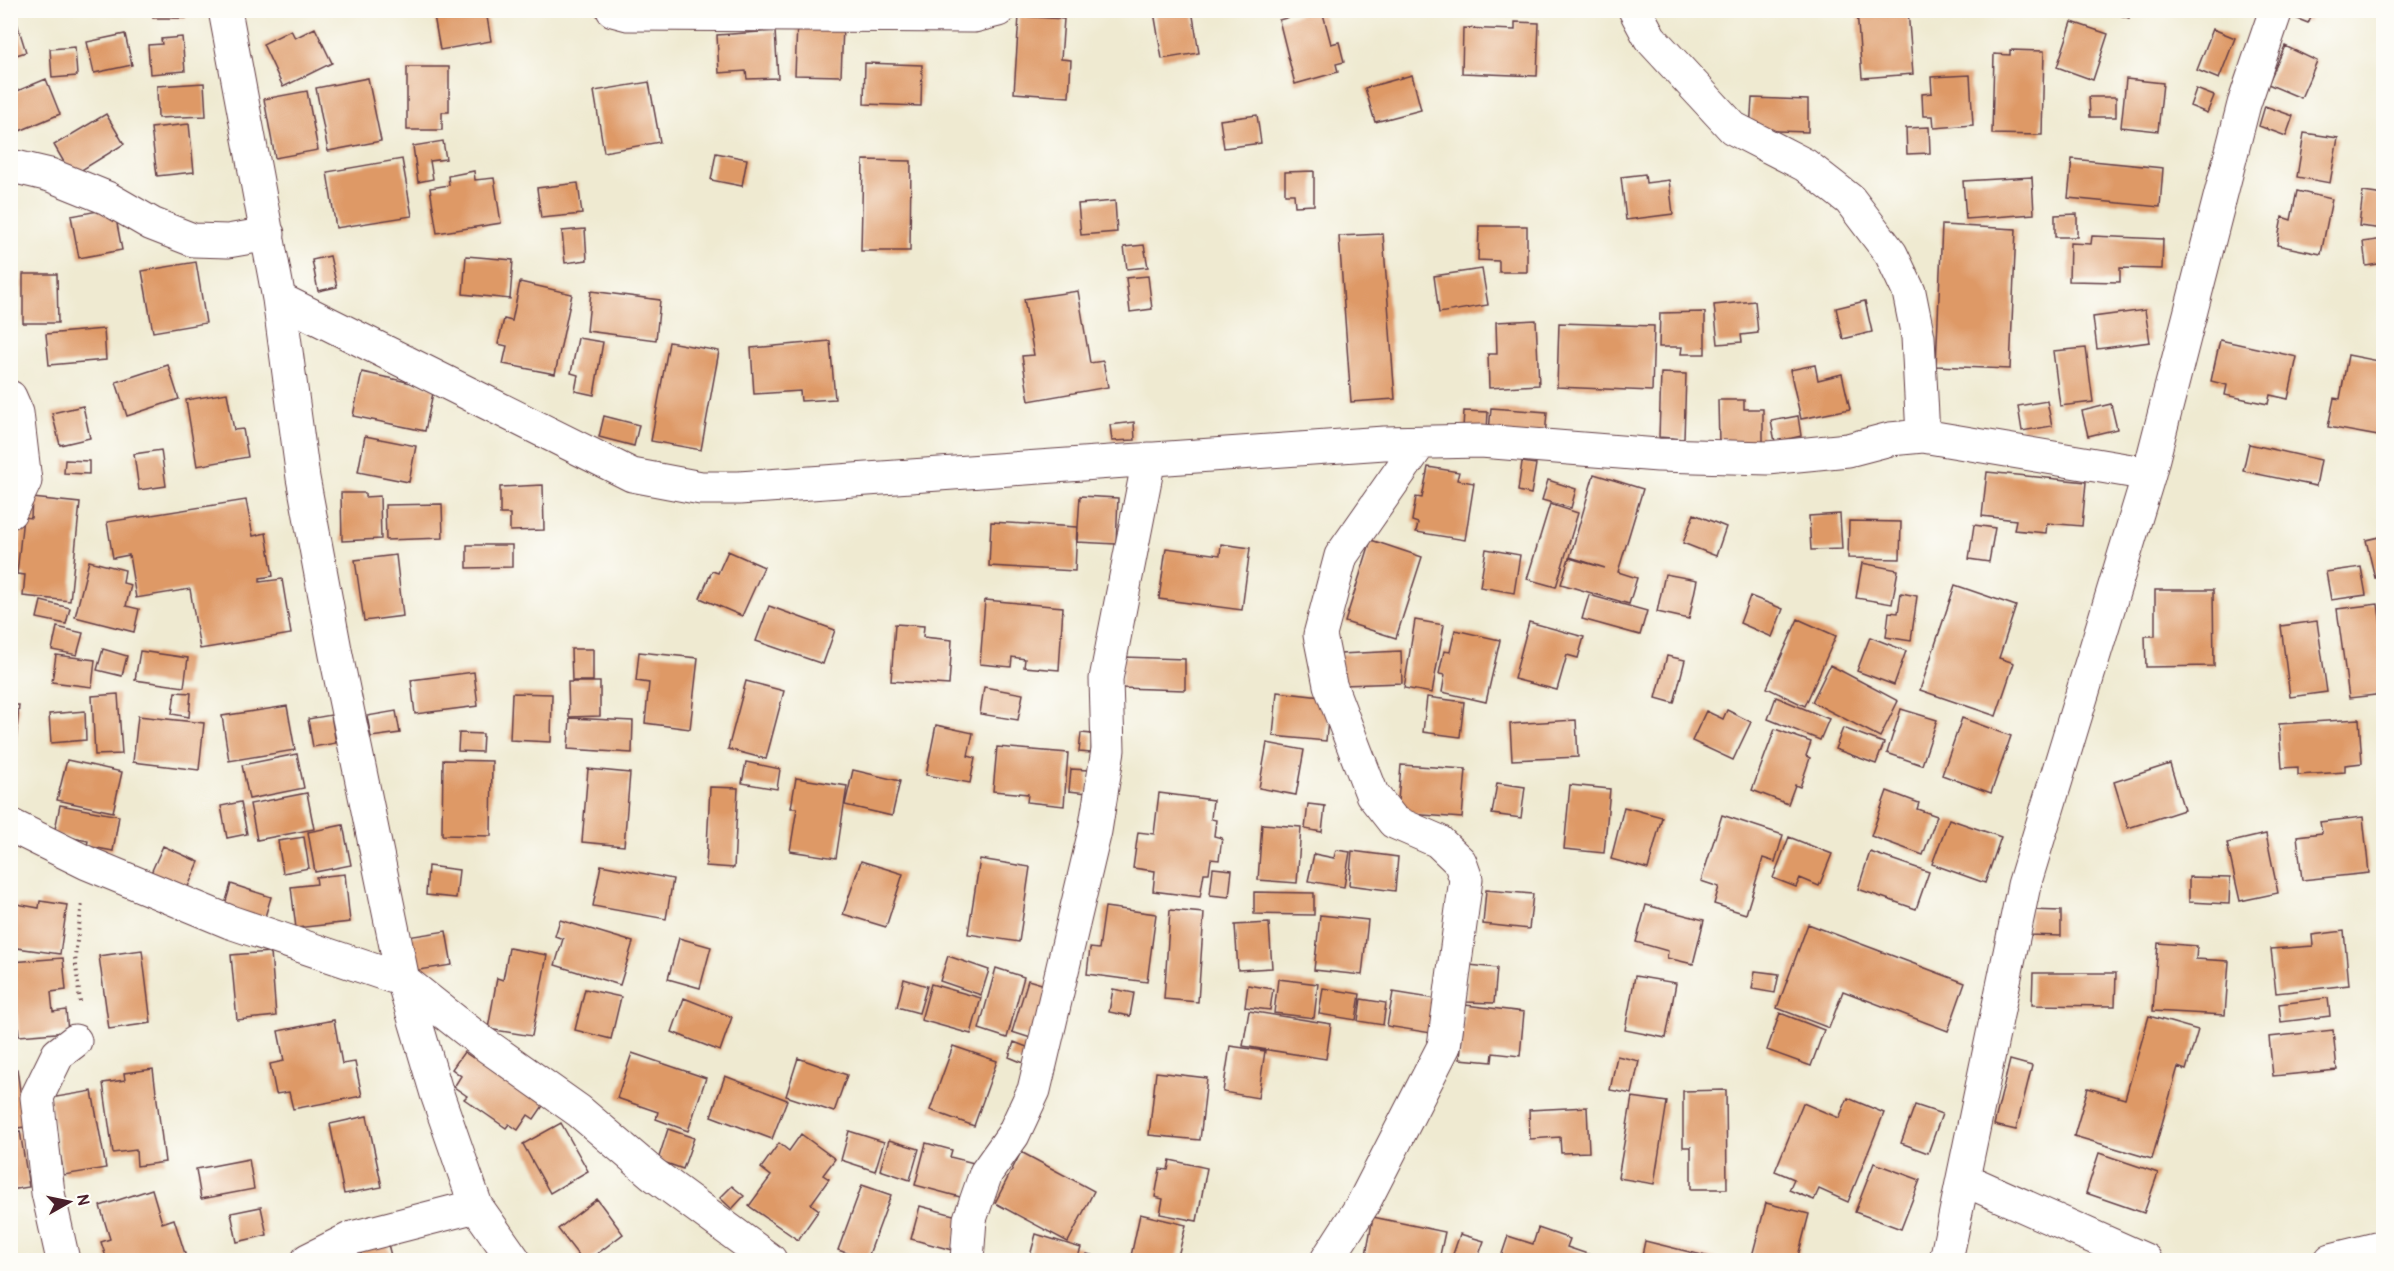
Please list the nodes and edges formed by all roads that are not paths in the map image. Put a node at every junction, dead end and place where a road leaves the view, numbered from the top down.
1 (225, 10) edge
2 (613, 10) edge
3 (998, 10) edge
4 (1635, 10) edge
5 (2276, 10) edge
6 (10, 169) edge
7 (268, 234) junction
8 (279, 300) junction
9 (10, 397) edge
10 (1923, 436) junction
11 (1420, 443) junction
12 (1149, 459) junction
13 (2149, 474) junction
14 (10, 512) edge
15 (10, 825) edge
16 (403, 980) junction
17 (75, 1041) road end
18 (1963, 1179) junction
19 (476, 1206) junction
20 (2384, 1247) edge
21 (63, 1260) edge
22 (308, 1260) edge
23 (514, 1260) edge
24 (770, 1260) edge
25 (967, 1260) edge
26 (1327, 1260) edge
27 (1946, 1260) edge
28 (2145, 1260) edge
29 (2331, 1260) edge

1 - 7 street
2 - 3 street
4 - 10 street
5 - 13 street
6 - 7 street
7 - 8 street
8 - 12 street
8 - 16 street
9 - 14 street
10 - 11 street
10 - 13 street
11 - 12 street
11 - 26 street
12 - 25 street
13 - 18 street
15 - 16 street
16 - 19 street
16 - 24 street
17 - 21 street
18 - 27 street
18 - 28 street
19 - 22 street
19 - 23 street
20 - 29 street

